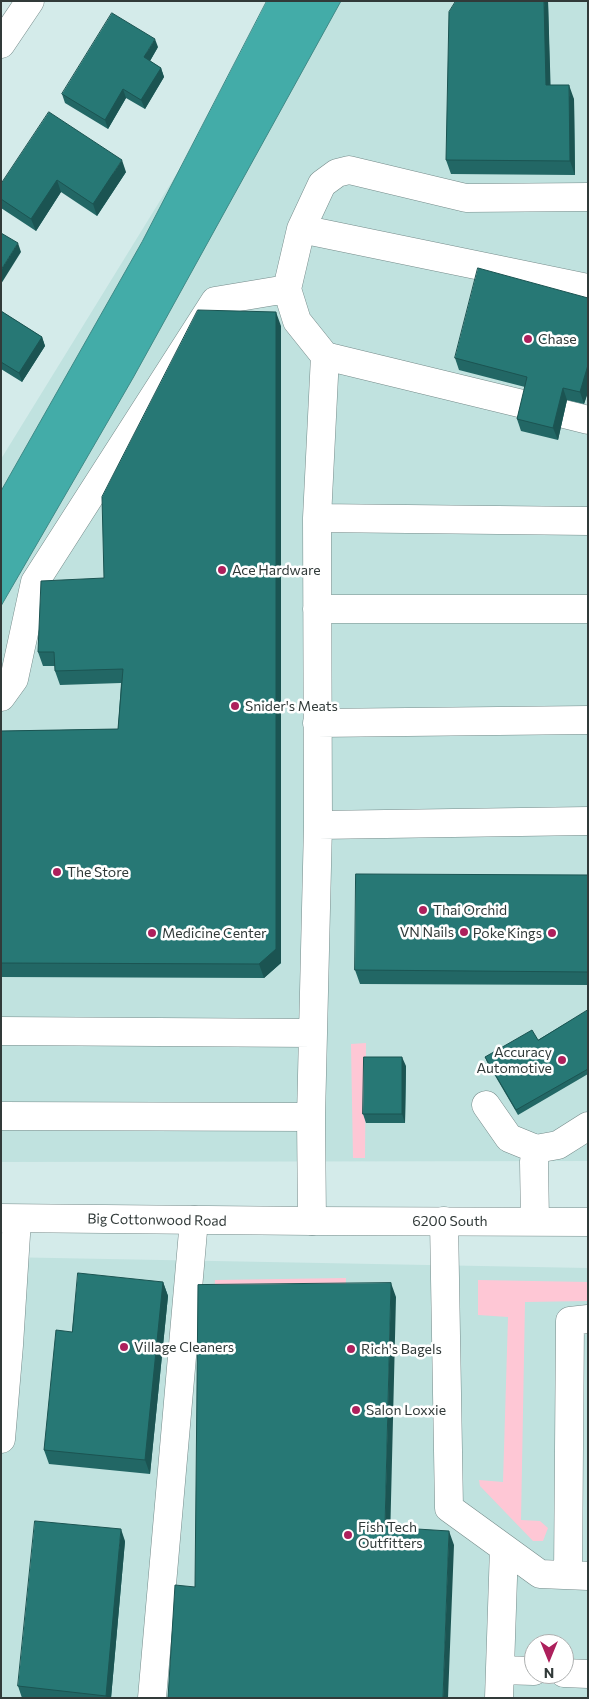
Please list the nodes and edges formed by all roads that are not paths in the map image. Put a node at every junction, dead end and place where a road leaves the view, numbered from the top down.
1 (30, 1) edge
2 (1, 44) edge
3 (588, 197) edge
4 (301, 229) junction
5 (288, 288) junction
6 (588, 288) edge
7 (325, 356) junction
8 (528, 405) edge
9 (316, 518) junction
10 (588, 521) edge
11 (317, 610) junction
12 (588, 610) edge
13 (1, 697) edge
14 (588, 720) edge
15 (317, 723) junction
16 (588, 821) edge
17 (318, 825) junction
18 (1, 1032) edge
19 (312, 1033) junction
20 (486, 1105) dead end
21 (1, 1116) edge
22 (311, 1117) junction
23 (588, 1126) edge
24 (536, 1148) junction
25 (9, 1218) edge
26 (194, 1220) junction
27 (312, 1222) junction
28 (444, 1222) junction
29 (535, 1222) junction
30 (588, 1222) edge
31 (588, 1318) edge
32 (1, 1439) edge
33 (504, 1548) junction
34 (578, 1575) edge
35 (500, 1670) junction
36 (524, 1671) edge
37 (574, 1673) edge
38 (588, 1674) edge
39 (152, 1698) edge
40 (499, 1698) edge

1 - 2 main road
3 - 4 main road
4 - 5 main road
4 - 6 main road
5 - 7 main road
5 - 13 main road
7 - 8 main road
7 - 9 main road
9 - 10 main road
9 - 11 main road
11 - 12 main road
11 - 15 main road
14 - 15 main road
15 - 17 main road
16 - 17 main road
17 - 19 main road
18 - 19 main road
19 - 22 main road
20 - 24 main road
21 - 22 main road
22 - 27 main road
23 - 24 main road
24 - 29 main road
25 - 26 main road, Big Cottonwood Road
25 - 32 main road
26 - 27 main road, Big Cottonwood Road
26 - 39 main road
27 - 28 main road, 6200 South
28 - 29 main road, 6200 South
28 - 33 main road
29 - 30 main road, 6200 South
31 - 34 main road
33 - 34 main road
33 - 35 main road
35 - 36 main road
35 - 40 main road
37 - 38 main road

